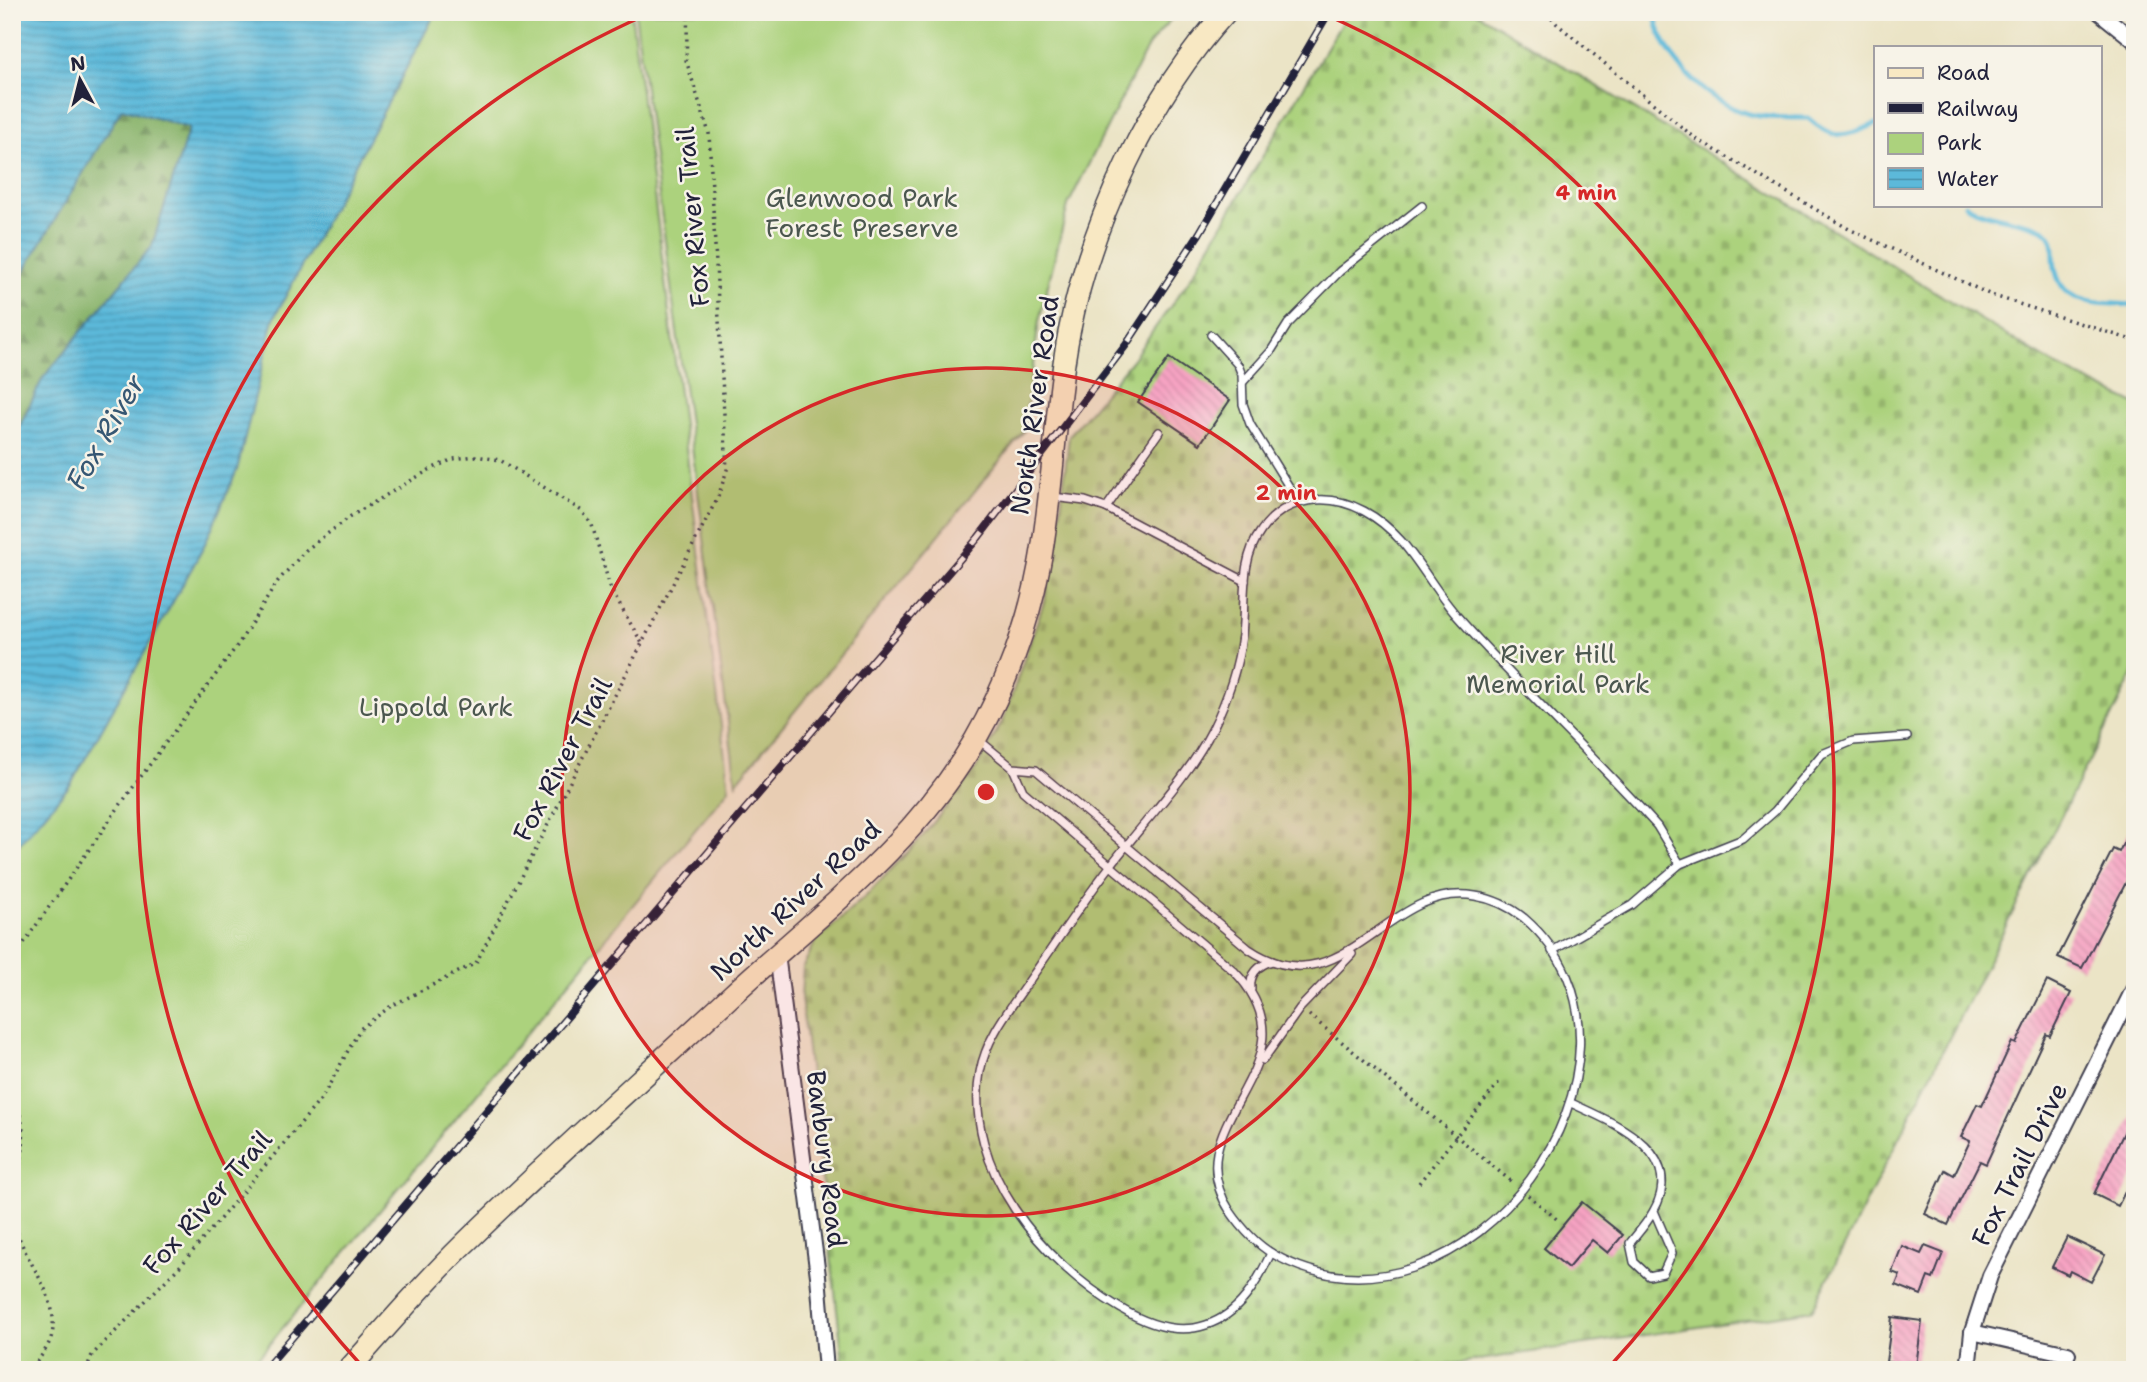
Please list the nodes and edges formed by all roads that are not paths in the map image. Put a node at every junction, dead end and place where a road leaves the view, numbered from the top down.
1 (1226, 12) edge
2 (2099, 12) edge
3 (2135, 41) edge
4 (1422, 206) dead end
5 (1211, 335) dead end
6 (1242, 382) junction
7 (1159, 432) dead end
8 (1049, 496) junction
9 (1299, 503) junction
10 (1106, 508) junction
11 (1245, 581) junction
12 (1907, 737) dead end
13 (976, 738) junction
14 (1013, 768) junction
15 (1127, 846) junction
16 (1680, 864) junction
17 (1110, 865) junction
18 (1360, 946) junction
19 (1552, 951) junction
20 (776, 954) junction
21 (1272, 961) junction
22 (2135, 986) edge
23 (1251, 993) junction
24 (1258, 1066) junction
25 (1571, 1103) junction
26 (1654, 1211) junction
27 (1271, 1253) junction
28 (1972, 1332) junction
29 (2068, 1354) dead end
30 (348, 1370) edge
31 (826, 1370) edge
32 (1968, 1370) edge

1 - 8 main road, North River Road
2 - 3 street
4 - 6 lane
5 - 6 lane
6 - 9 lane
7 - 10 lane
8 - 10 lane
8 - 13 main road, North River Road
9 - 11 lane
9 - 16 lane
10 - 11 lane
11 - 15 lane
12 - 16 lane
13 - 14 lane
13 - 20 main road, North River Road
14 - 15 lane
14 - 17 lane
15 - 17 lane
15 - 21 lane
16 - 19 lane
17 - 23 lane
17 - 27 lane
18 - 19 lane
18 - 21 lane
18 - 24 lane
19 - 25 lane
20 - 30 main road, North River Road
20 - 31 street, Banbury Road
21 - 23 lane
22 - 28 street, Fox Trail Drive
23 - 24 lane
24 - 27 lane
25 - 26 lane
25 - 27 lane
26 - 26 lane
28 - 29 street
28 - 32 street, Fox Trail Drive

